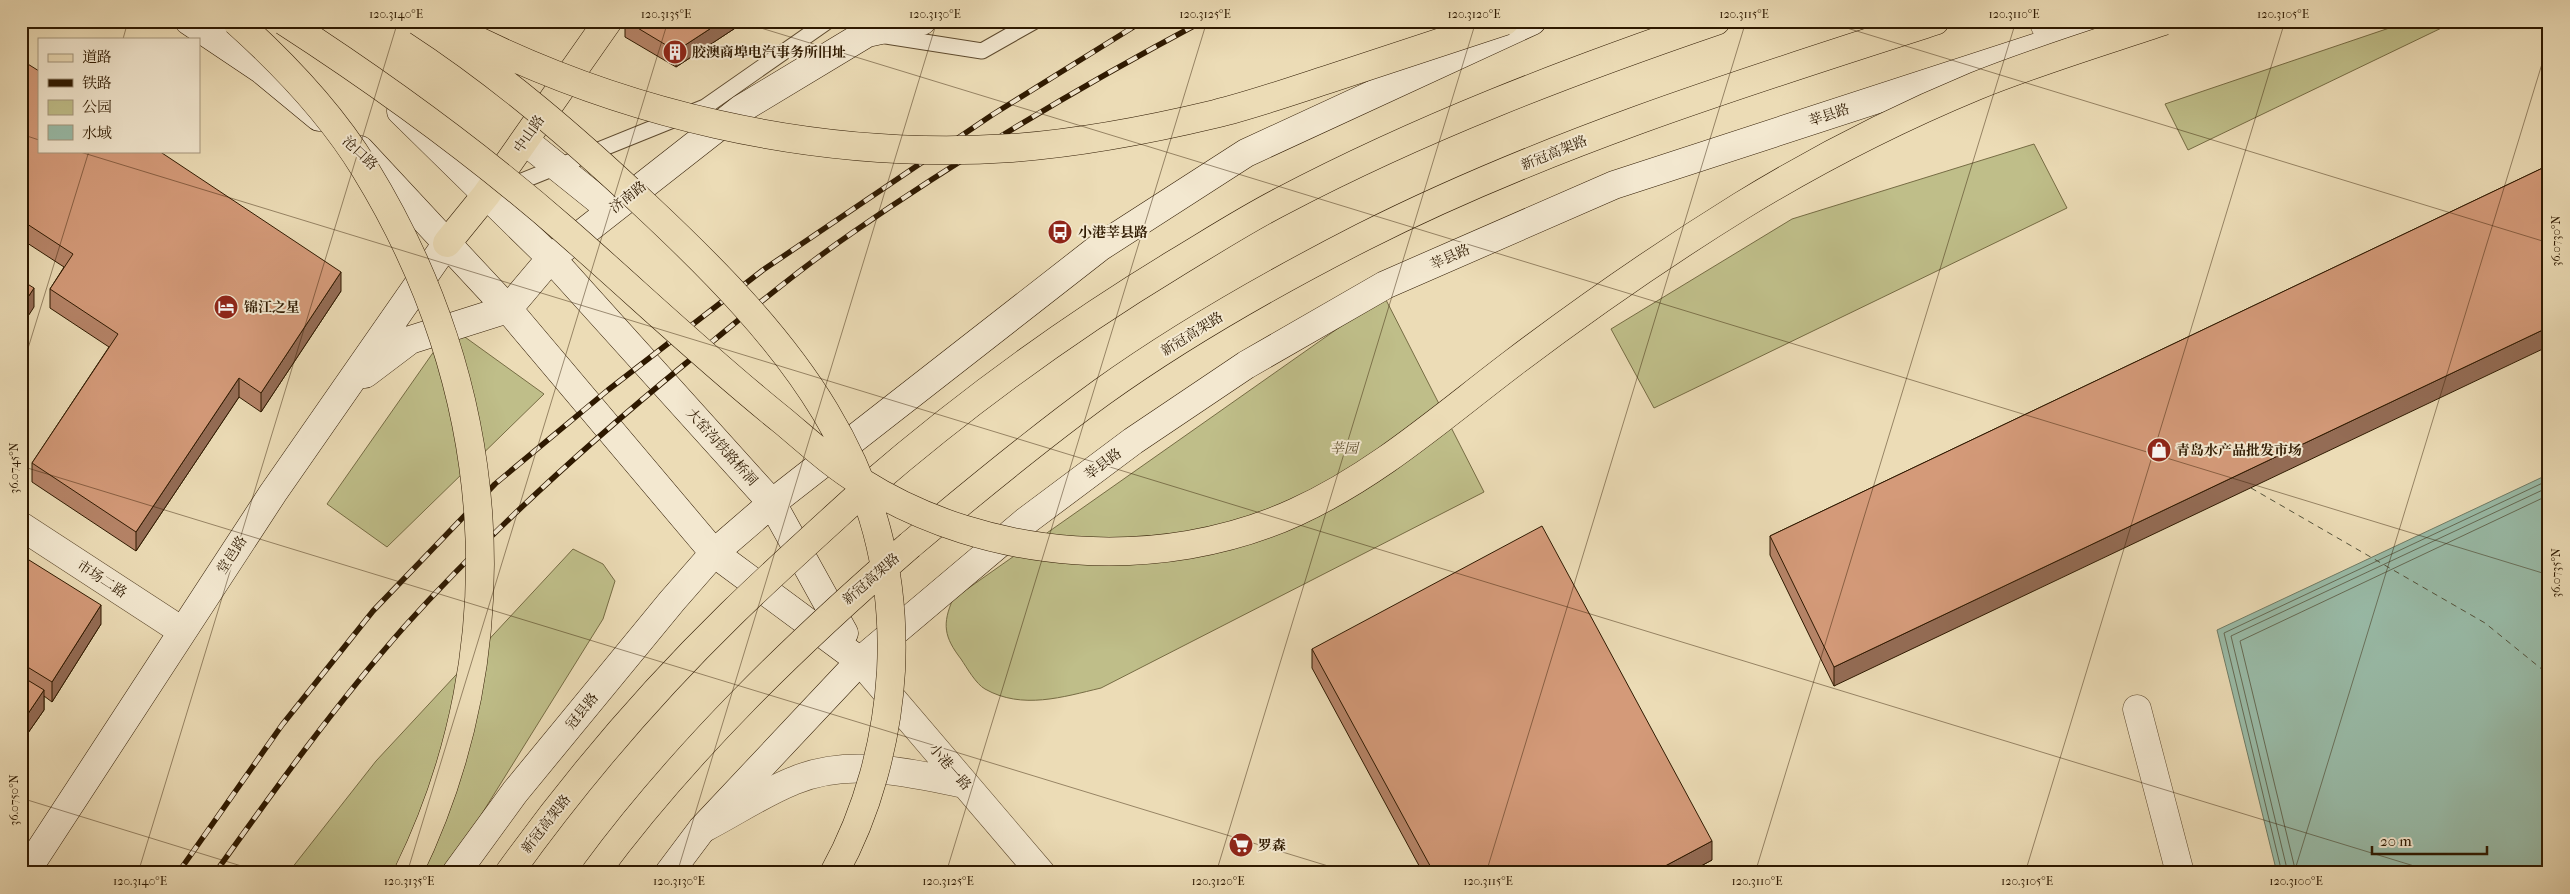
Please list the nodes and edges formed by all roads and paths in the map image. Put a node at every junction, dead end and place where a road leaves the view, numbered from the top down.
1 (189, 21) edge
2 (236, 21) edge
3 (284, 21) edge
4 (310, 21) edge
5 (418, 21) edge
6 (439, 21) edge
7 (608, 21) edge
8 (828, 21) edge
9 (922, 21) edge
10 (1035, 21) edge
11 (1506, 21) edge
12 (1532, 21) edge
13 (1716, 21) edge
14 (1935, 21) edge
15 (2128, 21) edge
16 (2164, 21) edge
17 (2048, 32) edge
18 (867, 33) junction
19 (525, 141) junction
20 (557, 167) junction
21 (486, 195) junction
22 (611, 210) junction
23 (447, 243) junction
24 (550, 258) junction
25 (508, 310) junction
26 (348, 387) junction
27 (772, 503) junction
28 (21, 526) edge
29 (714, 553) junction
30 (182, 631) junction
31 (860, 661) junction
32 (2137, 709) dead end
33 (965, 784) junction
34 (702, 829) junction
35 (25, 873) edge
36 (408, 873) edge
37 (456, 873) edge
38 (509, 873) edge
39 (595, 873) edge
40 (669, 873) edge
41 (834, 873) edge
42 (1041, 873) edge
43 (2180, 873) edge

1 - 23 main road, 沧口路
2 - 36 main road, bridge
3 - 16 main road, bridge
4 - 21 main road
5 - 41 main road, bridge
6 - 11 main road, bridge
7 - 19 main road, 中山路
8 - 20 lane
9 - 18 main road, 济南路
10 - 18 lane
12 - 27 main road
13 - 38 main road, 新冠高架路, bridge
14 - 39 main road, 新冠高架路, bridge
15 - 17 main road, 莘县路
17 - 31 main road, 莘县路
18 - 22 main road, 济南路
19 - 20 main road
19 - 21 main road, 中山路
20 - 21 lane
20 - 22 main road
21 - 23 main road, 中山路
21 - 24 main road
22 - 24 main road, 济南路
23 - 25 main road, 沧口路
23 - 26 main road, 堂邑路
24 - 25 main road, 济南路
24 - 27 main road, 大窑沟铁路桥洞
25 - 26 main road
25 - 29 main road
26 - 30 main road, 堂邑路
27 - 29 main road
27 - 31 main road, 大窑沟铁路桥洞
28 - 30 main road, 市场二路
29 - 31 main road
29 - 37 main road, 冠县路
30 - 35 main road, 堂邑路
31 - 33 main road, 小港一路
31 - 34 main road
32 - 43 main road
33 - 34 main road
33 - 42 main road, 小港一路
34 - 40 main road

